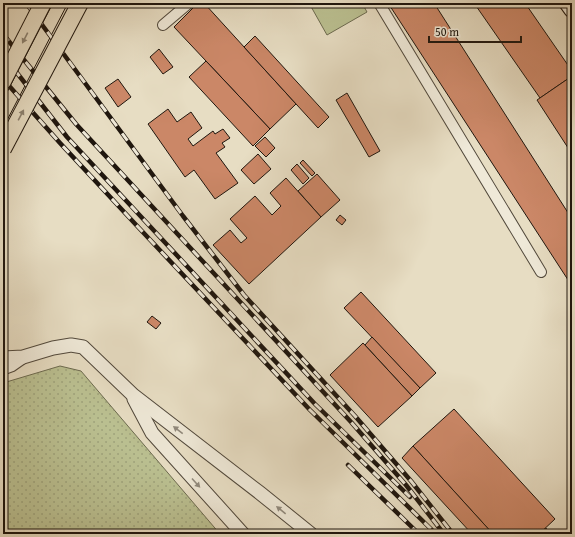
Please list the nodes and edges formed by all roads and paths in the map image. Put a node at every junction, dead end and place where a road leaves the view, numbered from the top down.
1 (43, 3) edge
2 (80, 3) edge
3 (189, 3) edge
4 (379, 3) edge
5 (567, 3) edge
6 (572, 10) edge
7 (164, 25) dead end
8 (3, 80) edge
9 (3, 149) edge
10 (540, 272) dead end
11 (23, 357) junction
12 (3, 358) edge
13 (3, 368) edge
14 (133, 395) junction
15 (243, 534) edge
16 (311, 534) edge

1 -> 8 main road, bridge
9 -> 2 main road, bridge
3 - 7 street
4 - 10 street
5 - 6 main road
11 - 12 street
11 - 13 street
11 - 14 street
14 -> 15 street
16 -> 14 street

